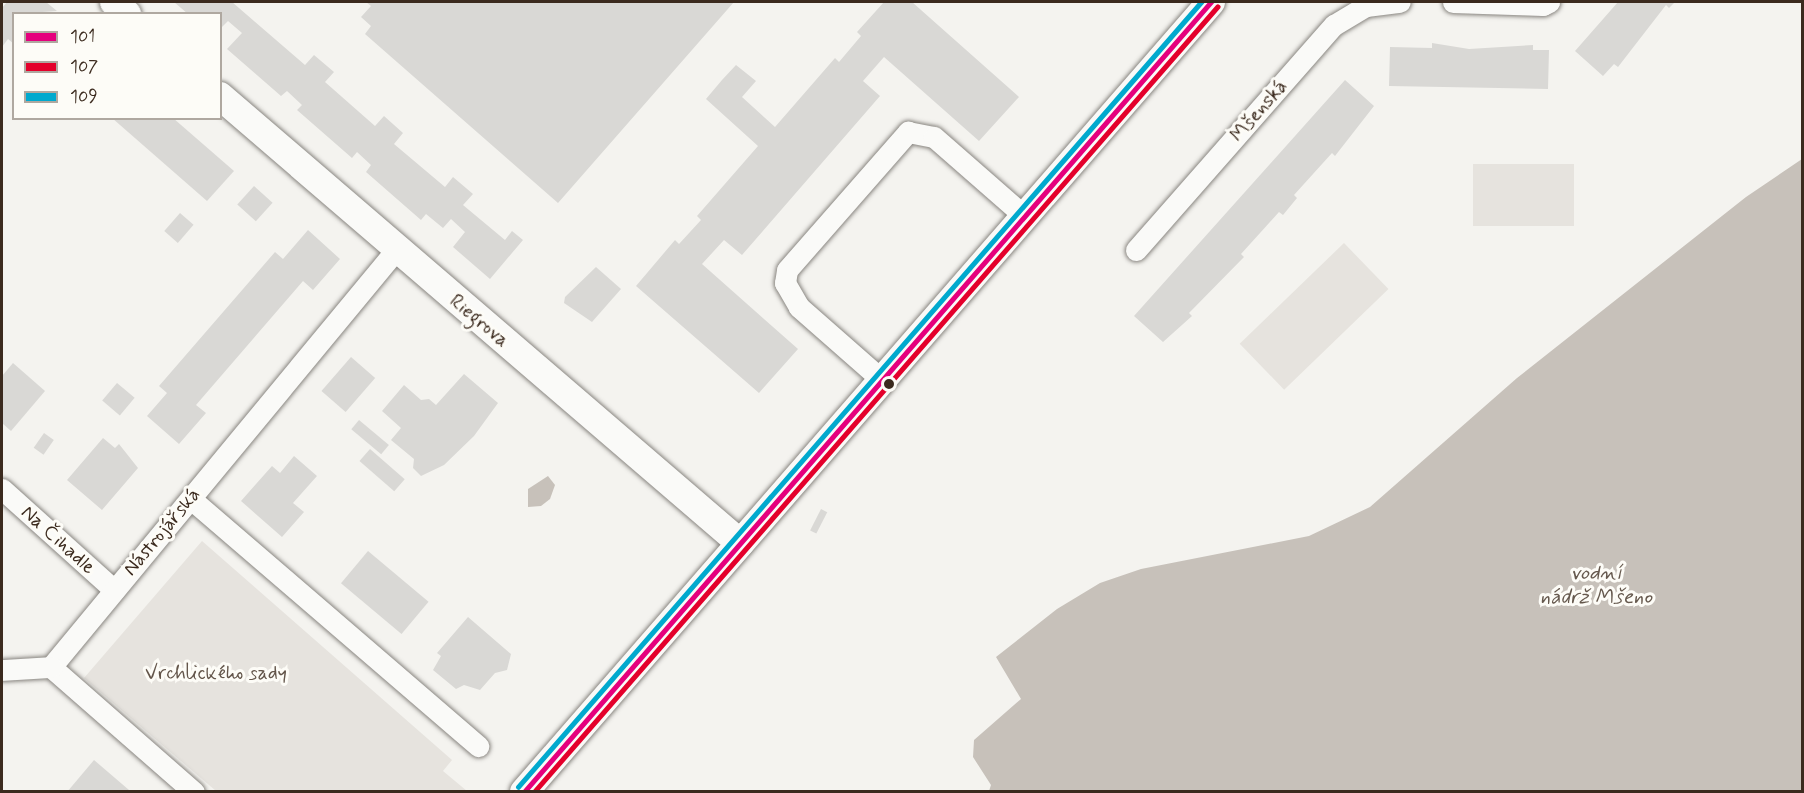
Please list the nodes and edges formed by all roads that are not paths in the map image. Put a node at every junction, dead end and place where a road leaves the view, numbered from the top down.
1 (1211, 2) edge
2 (1400, 2) edge
3 (1453, 2) edge
4 (1549, 2) edge
5 (222, 98) edge
6 (1023, 215) junction
7 (1136, 250) dead end
8 (395, 251) junction
9 (882, 380) junction
10 (2, 489) edge
11 (190, 499) junction
12 (740, 543) junction
13 (114, 590) junction
14 (51, 667) junction
15 (2, 670) edge
16 (478, 746) dead end
17 (194, 792) edge
18 (524, 792) edge

1 - 6 street
2 - 7 street, Mšenská
3 - 4 street
5 - 8 street, Riegrova
6 - 9 street
6 - 9 street
8 - 11 street, Nástrojářská
8 - 12 street, Riegrova
9 - 12 street
10 - 13 street, Na Čihadle
11 - 13 street, Nástrojářská
11 - 16 street
12 - 18 street
13 - 14 street, Nástrojářská
14 - 15 street
14 - 17 street

